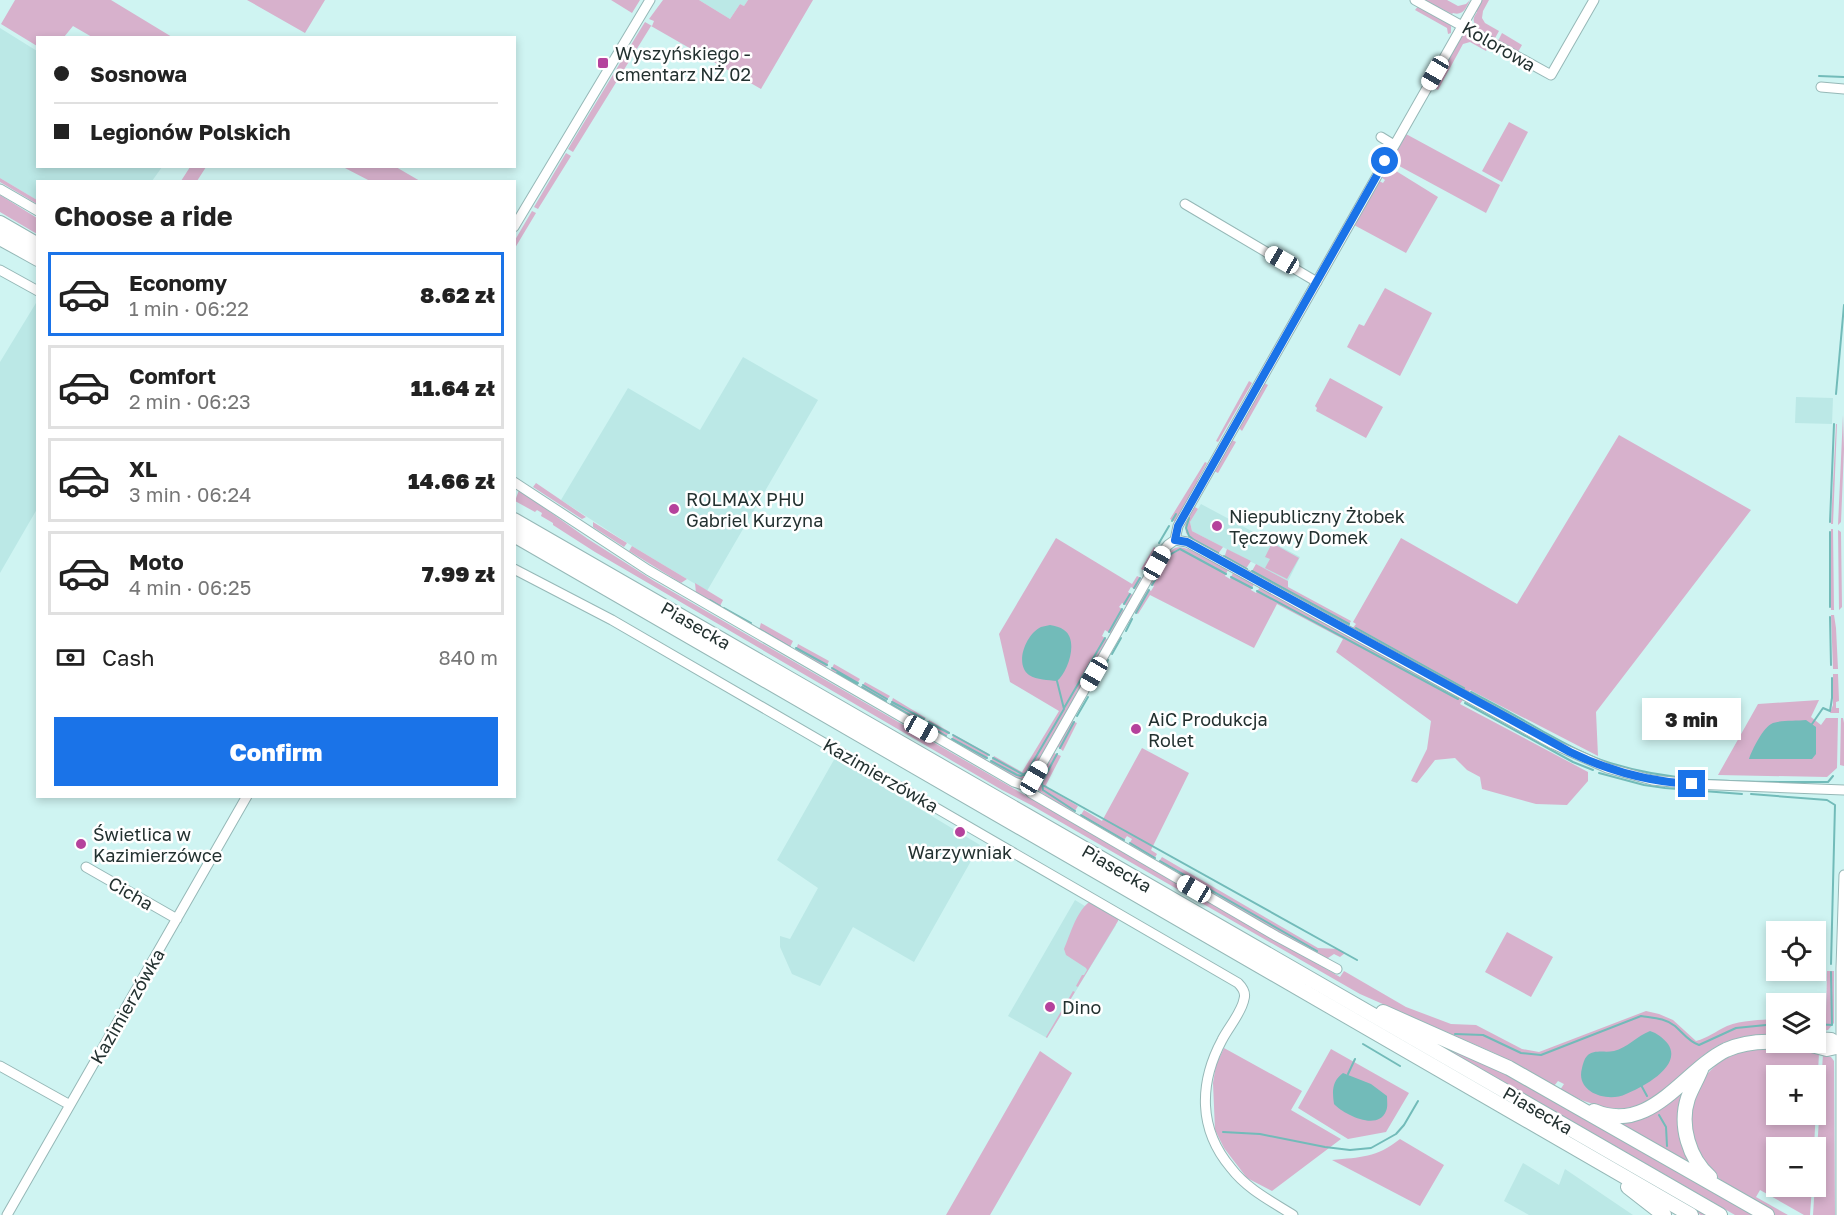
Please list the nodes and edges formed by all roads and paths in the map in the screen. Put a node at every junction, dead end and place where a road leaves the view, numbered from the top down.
1 (650, 0) edge
2 (1415, 0) edge
3 (1477, 0) edge
4 (1594, 0) edge
5 (1463, 25) junction
6 (1821, 87) dead end
7 (1844, 89) edge
8 (1381, 137) dead end
9 (1394, 145) junction
10 (0, 189) edge
11 (1185, 204) dead end
12 (36, 210) edge
13 (0, 223) edge
14 (516, 224) edge
15 (0, 238) edge
16 (36, 244) edge
17 (36, 258) edge
18 (0, 270) edge
19 (1317, 282) junction
20 (36, 290) edge
21 (516, 483) edge
22 (516, 521) edge
23 (516, 536) edge
24 (1175, 540) junction
25 (516, 570) edge
26 (1026, 786) junction
27 (1844, 790) edge
28 (246, 798) edge
29 (86, 867) dead end
30 (1844, 875) edge
31 (177, 919) junction
32 (1337, 969) dead end
33 (1299, 973) junction
34 (1826, 1040) edge
35 (1766, 1042) edge
36 (1842, 1046) edge
37 (1826, 1049) edge
38 (0, 1065) edge
39 (1702, 1067) junction
40 (1559, 1096) junction
41 (70, 1105) junction
42 (1589, 1156) junction
43 (1727, 1191) junction
44 (7, 1215) edge
45 (1293, 1215) edge
46 (1664, 1215) edge
47 (1691, 1215) edge
48 (1720, 1215) edge
49 (1767, 1215) edge
50 (1841, 1215) edge

1 - 14 street
2 - 5 street, Kolorowa
3 - 5 street
4 - 5 street, Kolorowa
5 - 9 street
6 - 7 street
8 - 9 street
9 - 19 street
10 - 12 street
11 - 19 street
13 - 16 highway
15 - 17 highway
18 - 20 street
19 - 24 street
21 - 26 street
22 - 33 highway, Piasecka
23 - 42 highway, Piasecka
24 - 26 street
24 - 27 street
25 - 45 street, Kazimierzówka
26 - 32 street
28 - 31 street, Kazimierzówka
29 - 31 street, Cicha
30 - 36 street
31 - 41 street, Kazimierzówka
33 - 40 highway
33 - 48 highway, Piasecka
34 - 36 highway
35 - 39 highway
36 - 37 highway
36 - 50 street
38 - 41 street
39 - 40 highway
39 - 43 highway
40 - 43 highway
41 - 44 street, Kazimierzówka
42 - 46 highway
42 - 47 highway, Piasecka
43 - 49 highway

